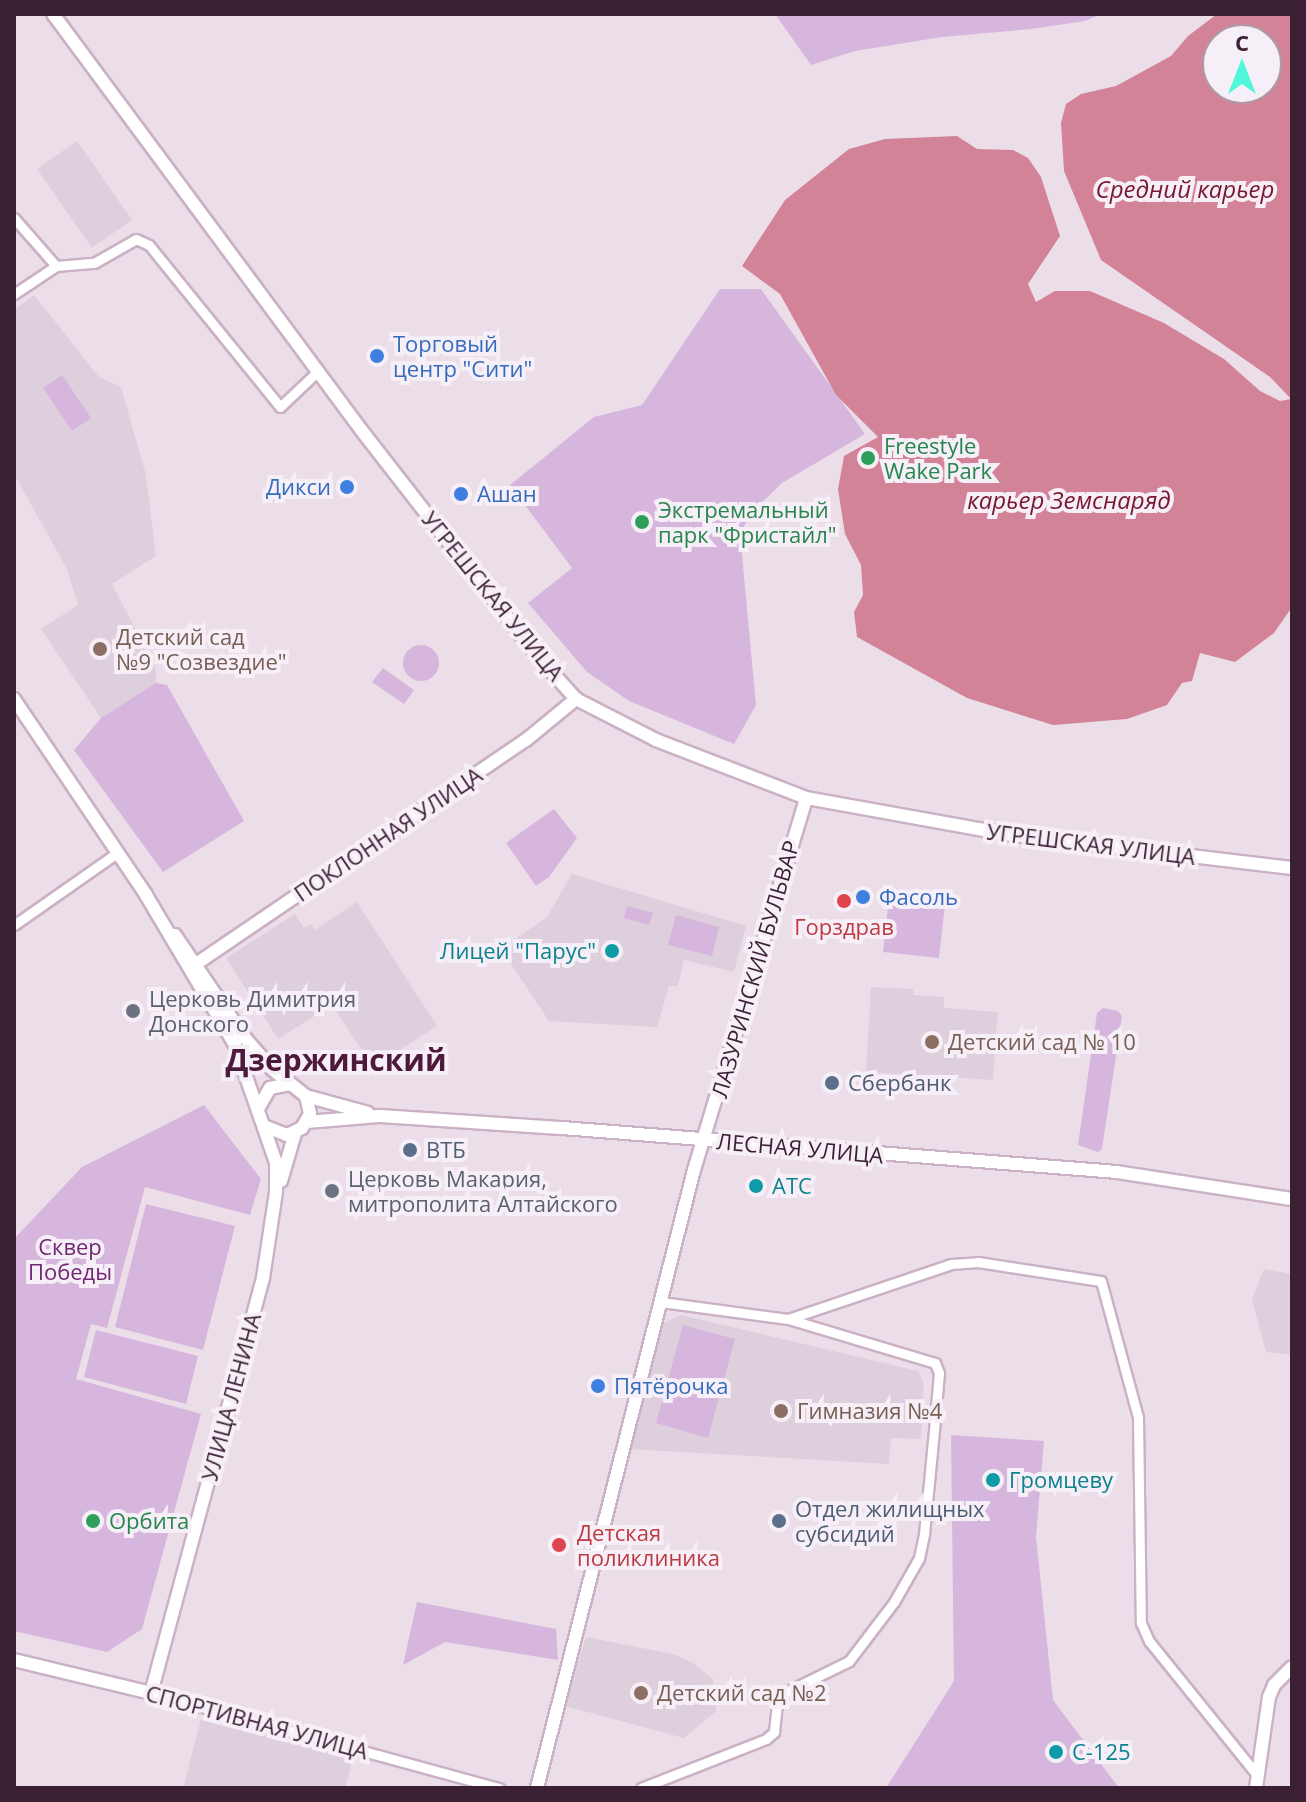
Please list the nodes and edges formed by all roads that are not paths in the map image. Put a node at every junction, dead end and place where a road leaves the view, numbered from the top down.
1 (53, 14) edge
2 (14, 218) edge
3 (56, 266) junction
4 (14, 294) edge
5 (318, 371) junction
6 (14, 699) edge
7 (576, 699) junction
8 (806, 798) junction
9 (117, 853) junction
10 (1292, 868) edge
11 (164, 924) junction
12 (14, 925) edge
13 (196, 964) junction
14 (290, 1084) junction
15 (306, 1096) junction
16 (259, 1107) junction
17 (379, 1116) junction
18 (262, 1122) junction
19 (307, 1122) junction
20 (295, 1133) junction
21 (704, 1140) junction
22 (276, 1192) junction
23 (1292, 1199) edge
24 (661, 1302) junction
25 (788, 1319) junction
26 (14, 1660) edge
27 (1292, 1667) edge
28 (151, 1693) junction
29 (1257, 1782) edge
30 (499, 1788) edge
31 (537, 1788) edge
32 (641, 1788) edge

1 - 5 street, УГРЕШСКАЯ УЛИЦА
2 - 3 street
3 - 4 street
3 - 5 street
5 - 7 street, УГРЕШСКАЯ УЛИЦА
6 - 9 street, УЛИЦА ЛЕНИНА
7 - 8 street, УГРЕШСКАЯ УЛИЦА
7 - 13 street, ПОКЛОННАЯ УЛИЦА
8 - 10 street, УГРЕШСКАЯ УЛИЦА
8 - 21 street, ЛАЗУРИНСКИЙ БУЛЬВАР
9 - 11 street, УЛИЦА ЛЕНИНА
9 - 12 street
11 - 13 street, УЛИЦА ЛЕНИНА
11 - 16 street, УЛИЦА ЛЕНИНА
13 - 14 street, УЛИЦА ЛЕНИНА
14 - 15 street, УЛИЦА ЛЕНИНА
14 - 16 street
15 - 17 street
15 - 19 street
16 - 18 street, УЛИЦА ЛЕНИНА
17 - 19 street, ЛЕСНАЯ УЛИЦА
17 - 21 street, ЛЕСНАЯ УЛИЦА
18 - 20 street
18 - 22 street, УЛИЦА ЛЕНИНА
19 - 20 street, УЛИЦА ЛЕНИНА
20 - 22 street, УЛИЦА ЛЕНИНА
21 - 23 street, ЛЕСНАЯ УЛИЦА
21 - 24 street, ЛАЗУРИНСКИЙ БУЛЬВАР
22 - 28 street, УЛИЦА ЛЕНИНА
24 - 25 street
24 - 31 street, ЛАЗУРИНСКИЙ БУЛЬВАР
25 - 29 street
25 - 32 street
26 - 28 street, СПОРТИВНАЯ УЛИЦА
27 - 29 street
28 - 30 street, СПОРТИВНАЯ УЛИЦА

